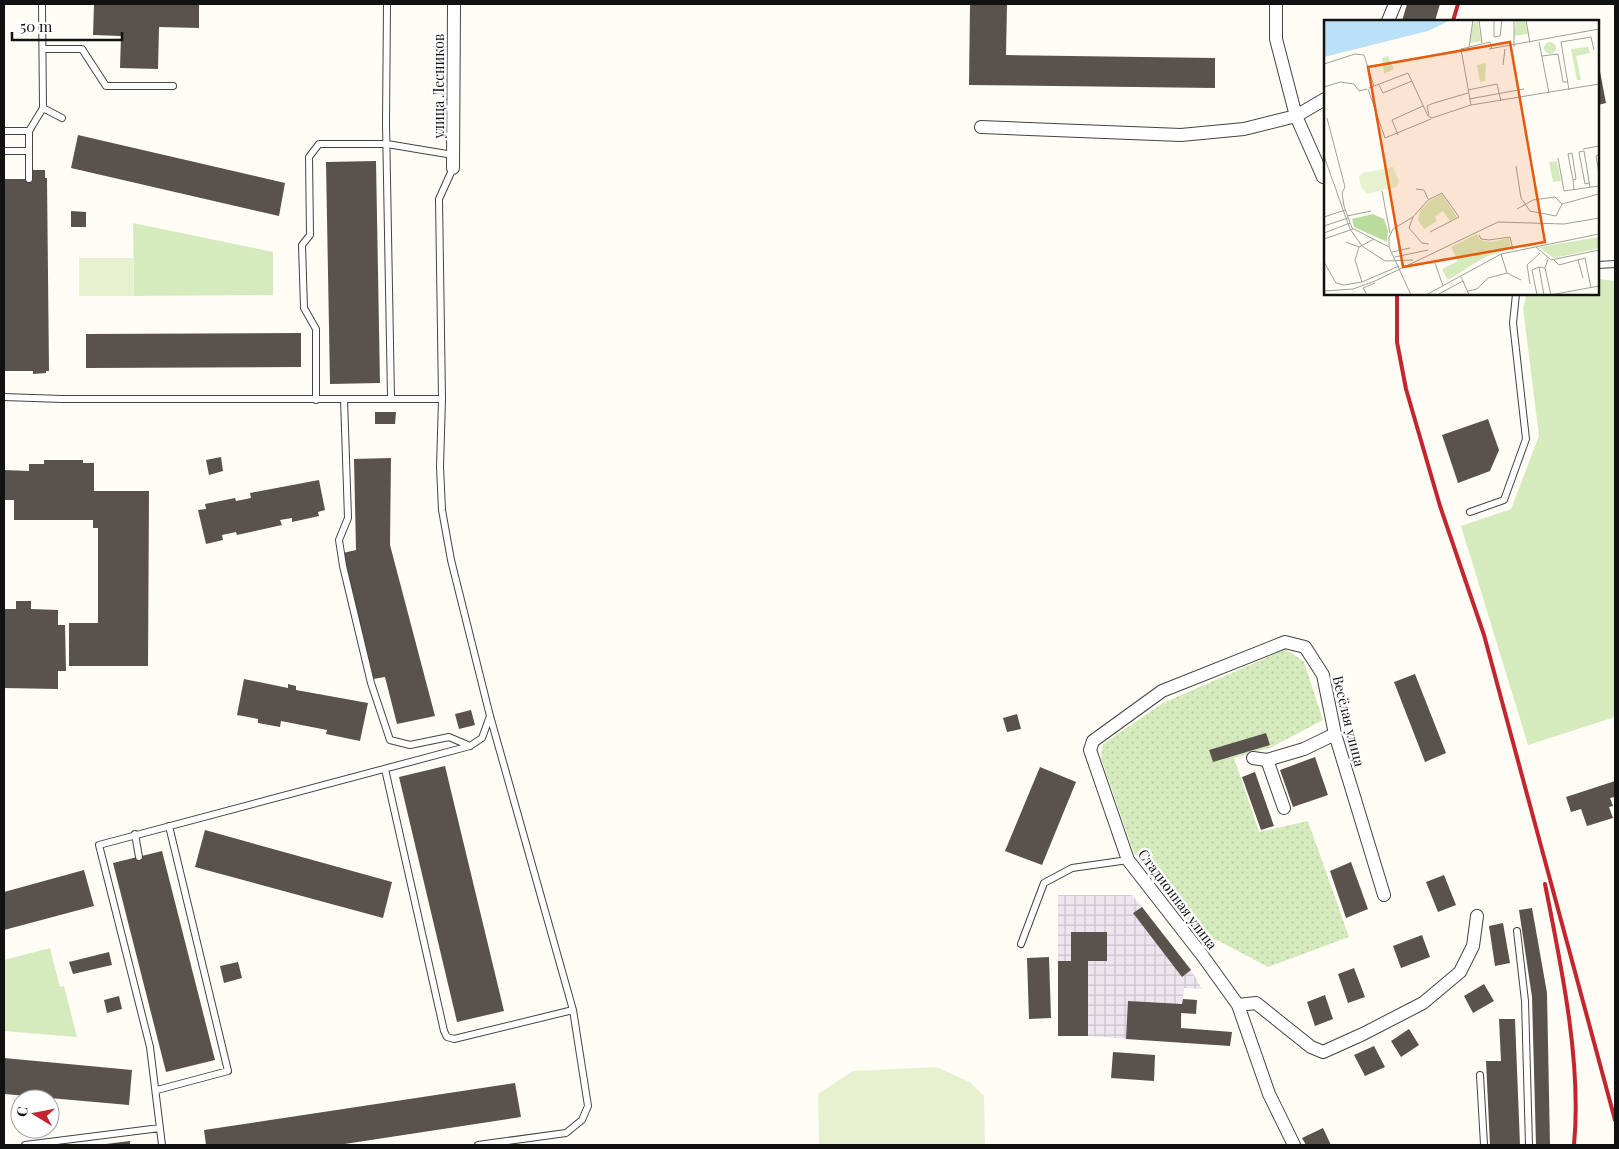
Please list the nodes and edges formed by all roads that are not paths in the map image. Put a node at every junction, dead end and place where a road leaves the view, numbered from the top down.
1 (42, 4) edge
2 (387, 4) edge
3 (454, 4) edge
4 (1276, 4) edge
5 (1395, 4) edge
6 (1388, 20) edge
7 (43, 49) junction
8 (173, 86) dead end
9 (1324, 100) edge
10 (43, 108) junction
11 (1296, 116) junction
12 (62, 118) dead end
13 (981, 127) dead end
14 (4, 131) edge
15 (29, 131) junction
16 (387, 144) junction
17 (4, 151) edge
18 (29, 151) junction
19 (453, 155) junction
20 (453, 168) joint
21 (1323, 177) dead end
22 (29, 179) dead end
23 (1615, 264) edge
24 (1599, 265) edge
25 (1516, 295) edge
26 (4, 397) edge
27 (391, 398) junction
28 (344, 399) junction
29 (442, 399) junction
30 (316, 400) junction
31 (1470, 512) dead end
32 (1162, 691) joint
33 (490, 716) junction
34 (1335, 734) junction
35 (470, 746) junction
36 (1253, 758) dead end
37 (1268, 760) junction
38 (385, 769) junction
39 (1284, 808) dead end
40 (169, 826) junction
41 (135, 834) junction
42 (139, 857) dead end
43 (1128, 860) junction
44 (1384, 895) dead end
45 (1477, 916) dead end
46 (1517, 931) dead end
47 (1021, 944) dead end
48 (1238, 1005) junction
49 (573, 1010) junction
50 (1480, 1075) dead end
51 (156, 1090) junction
52 (160, 1128) junction
53 (25, 1145) edge
54 (162, 1145) edge
55 (478, 1145) edge
56 (1294, 1145) edge
57 (1484, 1145) edge
58 (1530, 1145) edge

1 - 7 lane
2 - 16 lane
3 - 19 street, улица Лесников
4 - 11 street
5 - 6 street
7 - 8 lane
7 - 10 lane
9 - 11 street
10 - 12 lane
10 - 15 lane
11 - 13 street
11 - 21 street
14 - 15 lane
15 - 18 lane
16 - 19 lane
16 - 27 lane
16 - 30 lane
17 - 18 lane
18 - 22 lane
19 - 20 street, улица Лесников
20 - 29 lane
23 - 24 lane
25 - 31 lane
26 - 30 lane
27 - 28 lane
27 - 29 lane
28 - 30 lane
28 - 35 lane
29 - 33 lane
32 - 34 street, Весёлая улица
32 - 43 street, Стадионная улица
33 - 35 lane
33 - 49 lane
34 - 37 street
34 - 44 street, Весёлая улица
35 - 38 lane
36 - 37 street
37 - 39 street
38 - 40 lane
38 - 49 lane
40 - 41 lane
40 - 51 lane
41 - 42 lane
41 - 51 lane
43 - 47 lane
43 - 48 street, Стадионная улица
45 - 48 street
46 - 58 lane
48 - 56 street, Стадионная улица
49 - 55 lane
50 - 57 lane
51 - 52 lane
52 - 53 lane
52 - 54 lane

